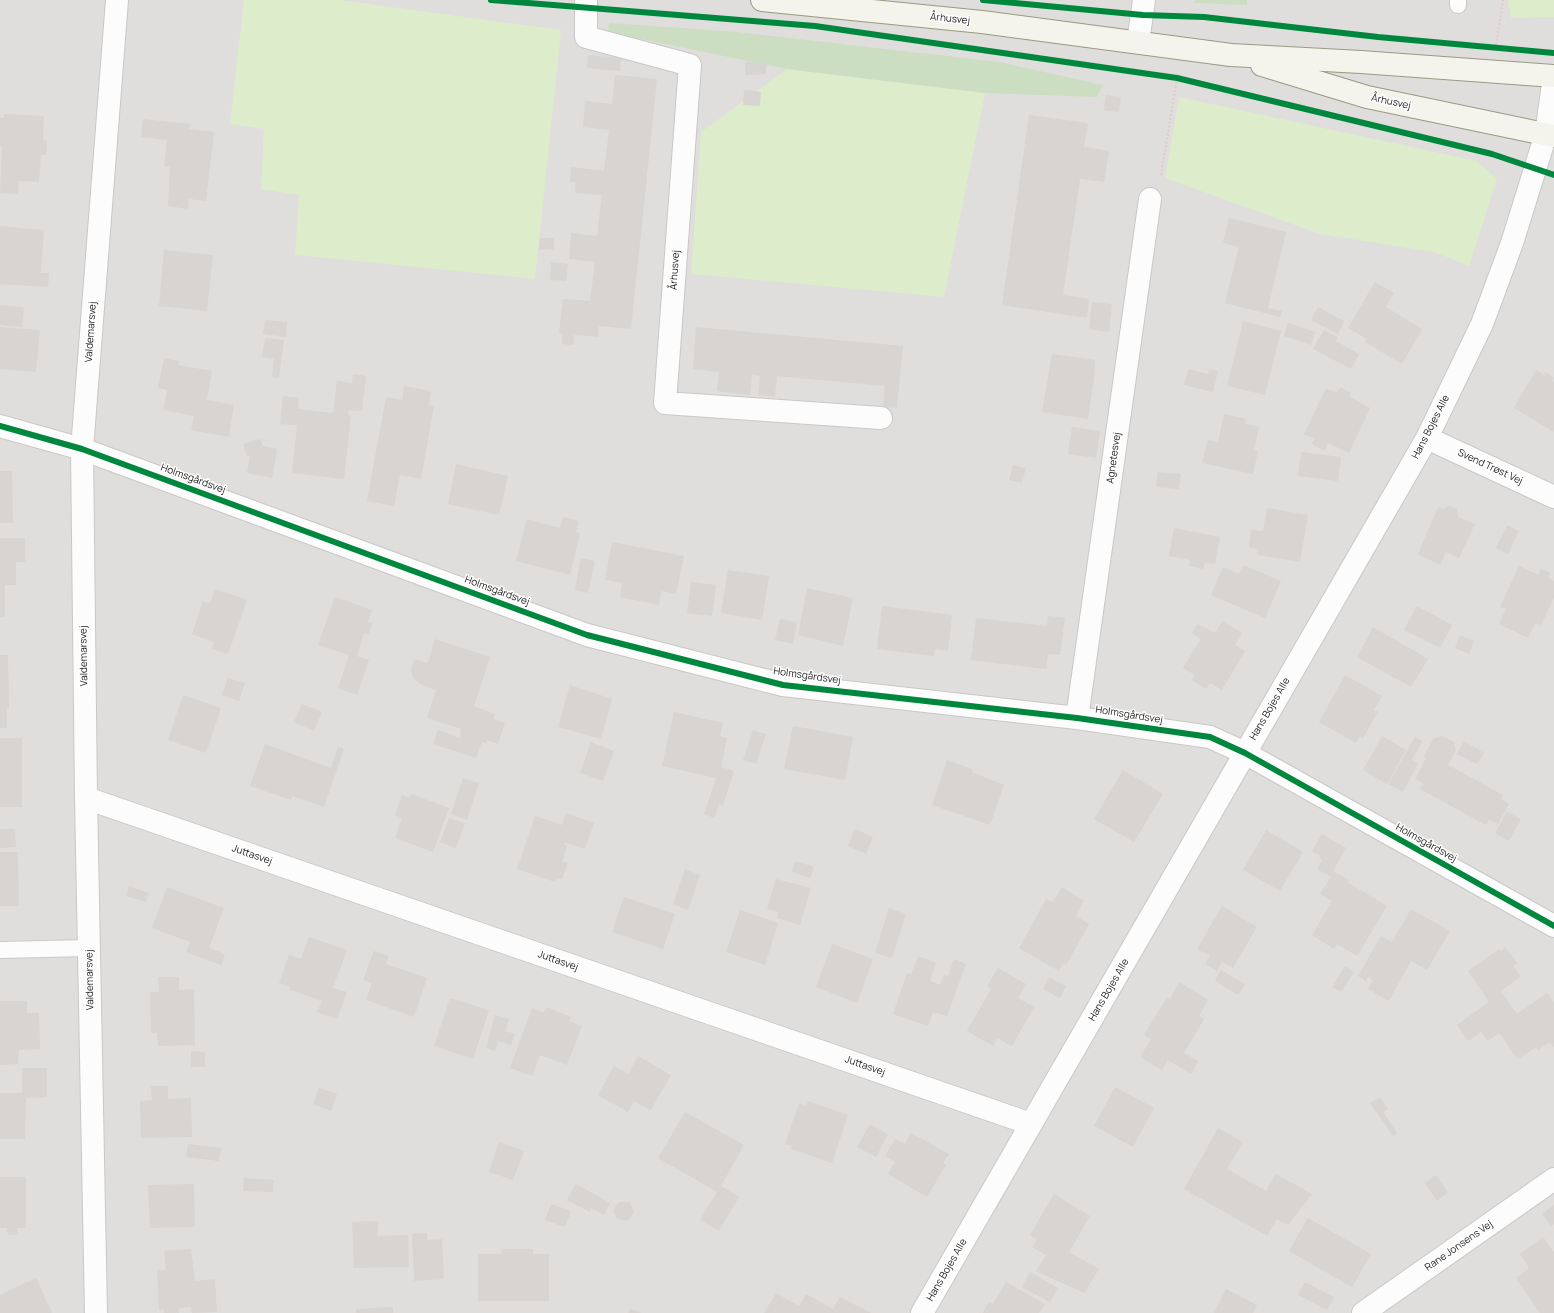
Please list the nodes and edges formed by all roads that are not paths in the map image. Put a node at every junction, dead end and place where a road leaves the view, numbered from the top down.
1 (117, 0) edge
2 (586, 0) edge
3 (762, 0) edge
4 (1144, 0) edge
5 (820, 3) edge
6 (1138, 42) junction
7 (1231, 55) junction
8 (1554, 77) edge
9 (1550, 135) edge
10 (1150, 199) road end
11 (881, 418) dead end
12 (0, 426) edge
13 (1427, 438) junction
14 (82, 449) junction
15 (1554, 497) edge
16 (1077, 718) junction
17 (1245, 753) junction
18 (86, 798) junction
19 (1554, 926) edge
20 (89, 948) junction
21 (0, 950) edge
22 (1031, 1124) junction
23 (1554, 1179) edge
24 (96, 1313) edge
25 (922, 1313) edge
26 (1363, 1313) edge

1 - 14 street, Valdemarsvej
2 - 11 street, Århusvej
3 - 5 main road, Århusvej
4 - 6 street
5 - 6 main road, Århusvej
6 - 7 main road, Århusvej
7 - 8 main road, Århusvej
7 - 9 main road, Århusvej
8 - 9 street, Hans Bojes Alle
9 - 13 street, Hans Bojes Alle
10 - 16 street, Agnetesvej
12 - 14 street, Holmsgårdsvej
13 - 15 street, Svend Trøst Vej
13 - 17 street, Hans Bojes Alle
14 - 16 street, Holmsgårdsvej
14 - 18 street, Valdemarsvej
16 - 17 street, Holmsgårdsvej
17 - 19 street, Holmsgårdsvej
17 - 22 street, Hans Bojes Alle
18 - 20 street, Valdemarsvej
18 - 22 street, Juttasvej
20 - 21 lane
20 - 24 street, Valdemarsvej
22 - 25 street, Hans Bojes Alle
23 - 26 street, Rane Jonsens Vej

